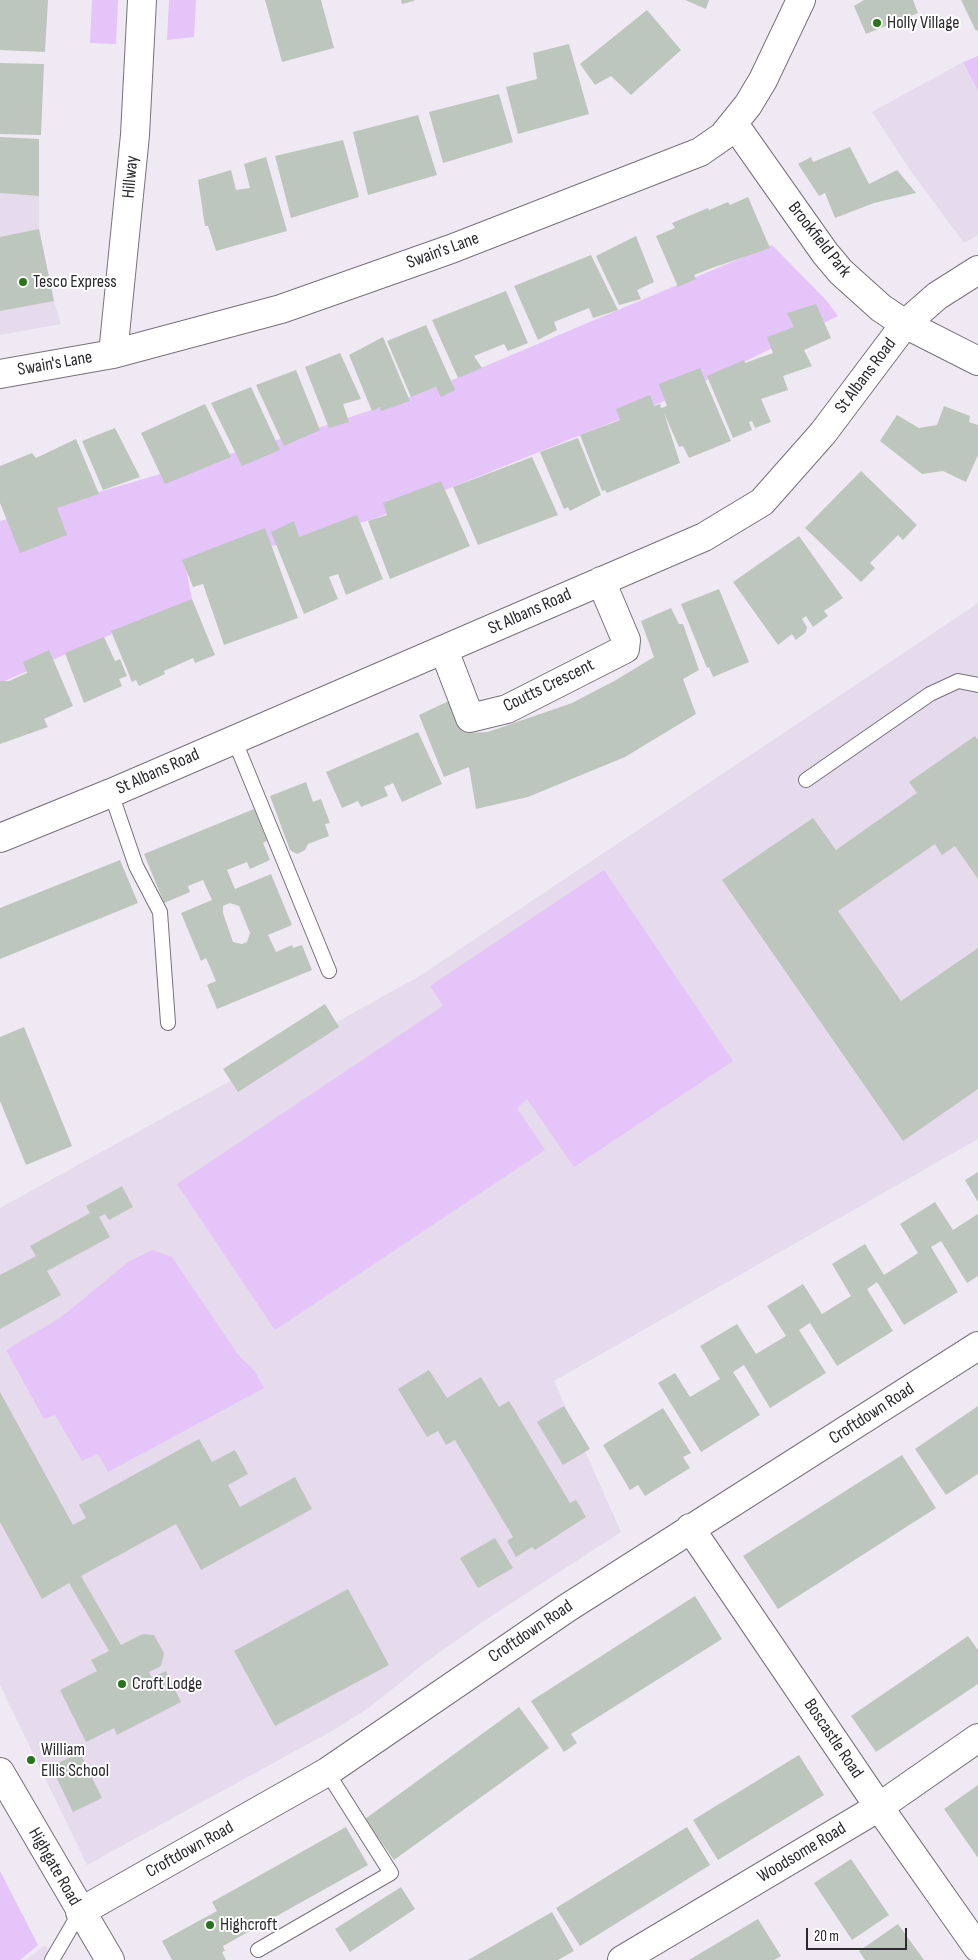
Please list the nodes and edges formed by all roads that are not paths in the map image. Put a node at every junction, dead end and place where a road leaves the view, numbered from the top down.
1 (142, 0) edge
2 (801, 0) edge
3 (734, 124) junction
4 (978, 270) edge
5 (905, 324) junction
6 (113, 354) junction
7 (978, 361) edge
8 (0, 374) edge
9 (600, 581) junction
10 (444, 650) junction
11 (978, 685) edge
12 (234, 738) junction
13 (806, 780) dead end
14 (111, 793) junction
15 (0, 838) edge
16 (329, 972) dead end
17 (168, 1024) dead end
18 (978, 1346) edge
19 (690, 1528) junction
20 (978, 1738) edge
21 (0, 1772) edge
22 (327, 1772) junction
23 (879, 1807) junction
24 (80, 1912) junction
25 (978, 1948) edge
26 (258, 1950) dead end
27 (52, 1960) edge
28 (110, 1960) edge
29 (622, 1960) edge

1 - 6 street, Hillway
2 - 3 street, Swain's Lane
3 - 5 street, Brookfield Park
3 - 6 street, Swain's Lane
4 - 5 street, St Albans Road
5 - 7 street, Brookfield Park
5 - 9 street, St Albans Road
6 - 8 street, Swain's Lane
9 - 10 street, St Albans Road
9 - 10 street, Coutts Crescent
10 - 12 street, St Albans Road
11 - 13 lane
12 - 14 street, St Albans Road
12 - 16 lane
14 - 15 street, St Albans Road
14 - 17 lane
18 - 19 street, Croftdown Road
19 - 22 street, Croftdown Road
19 - 23 street, Boscastle Road
20 - 23 street, Woodsome Road
21 - 24 street, Highgate Road
22 - 24 street, Croftdown Road
22 - 26 lane
23 - 25 street, Boscastle Road
23 - 29 street, Woodsome Road
24 - 27 lane
24 - 28 street, Highgate Road

